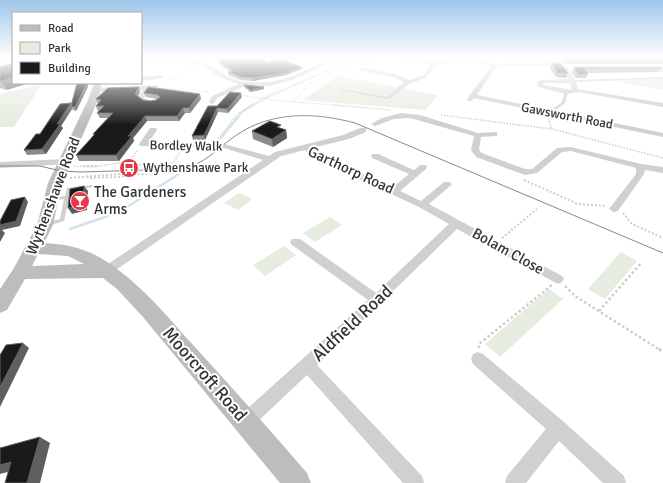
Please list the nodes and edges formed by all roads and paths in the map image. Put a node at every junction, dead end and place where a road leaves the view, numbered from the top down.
1 (170, 80) edge
2 (231, 80) edge
3 (287, 80) edge
4 (317, 80) edge
5 (403, 80) edge
6 (417, 80) edge
7 (483, 80) edge
8 (617, 80) edge
9 (573, 81) junction
10 (409, 82) junction
11 (244, 84) junction
12 (136, 85) edge
13 (97, 86) edge
14 (148, 87) junction
15 (157, 87) edge
16 (400, 88) joint
17 (342, 90) dead end
18 (575, 90) junction
19 (566, 92) junction
20 (224, 94) junction
21 (262, 98) junction
22 (294, 101) junction
23 (157, 102) edge
24 (212, 102) dead end
25 (663, 105) edge
26 (393, 110) dead end
27 (548, 112) junction
28 (438, 115) dead end
29 (375, 124) dead end
30 (552, 129) junction
31 (153, 130) dead end
32 (363, 130) dead end
33 (494, 134) dead end
34 (478, 135) junction
35 (663, 135) edge
36 (143, 144) junction
37 (184, 145) junction
38 (212, 146) junction
39 (307, 146) junction
40 (375, 156) dead end
41 (663, 158) edge
42 (269, 159) junction
43 (130, 161) junction
44 (64, 162) junction
45 (173, 162) junction
46 (0, 165) edge
47 (89, 167) dead end
48 (423, 167) dead end
49 (641, 167) junction
50 (517, 170) junction
51 (663, 170) edge
52 (415, 173) junction
53 (125, 175) junction
54 (87, 176) junction
55 (57, 178) junction
56 (448, 184) dead end
57 (100, 185) dead end
58 (394, 191) junction
59 (67, 196) junction
60 (51, 200) junction
61 (422, 204) junction
62 (537, 209) dead end
63 (614, 210) junction
64 (457, 224) junction
65 (45, 225) junction
66 (663, 238) edge
67 (296, 242) dead end
68 (495, 244) junction
69 (34, 248) junction
70 (641, 262) dead end
71 (106, 271) junction
72 (20, 274) junction
73 (558, 279) junction
74 (377, 300) junction
75 (0, 305) edge
76 (599, 311) junction
77 (663, 352) edge
78 (478, 359) joint
79 (307, 364) junction
80 (246, 420) junction
81 (558, 428) junction
82 (297, 483) edge
83 (415, 483) edge
84 (514, 483) edge
85 (617, 483) edge

1 - 14 path
2 - 11 street
3 - 11 street
4 - 22 path
5 - 10 street
6 - 10 street
7 - 27 street, Gawsworth Road
8 - 9 lane
9 - 18 street
9 - 19 street
10 - 16 street
11 - 20 street
12 - 13 street
12 - 14 street
13 - 44 main road, Wythenshawe Road
14 - 15 street
14 - 20 path
14 - 23 street
16 - 17 lane
18 - 19 street
18 - 25 street
19 - 27 lane
20 - 21 path
20 - 24 street
21 - 22 path
21 - 38 path
22 - 26 path
27 - 30 path
27 - 35 street, Gawsworth Road
28 - 30 path
29 - 34 street
30 - 41 path
31 - 36 street, Bordley Walk
32 - 39 street
33 - 34 street
34 - 50 street
36 - 37 street, Bordley Walk
36 - 43 path
37 - 38 street, Bordley Walk
37 - 45 path
38 - 42 street, Bordley Walk
39 - 42 street, Garthorp Road
39 - 58 street, Garthorp Road
40 - 52 street
42 - 71 street, Garthorp Road
43 - 45 path
43 - 47 path
44 - 46 street
44 - 55 main road, Wythenshawe Road
45 - 53 path
48 - 52 street
49 - 50 street
49 - 51 street
49 - 63 street
50 - 63 path
52 - 58 street
53 - 54 path
53 - 54 path
54 - 55 path
55 - 60 main road, Wythenshawe Road
56 - 61 street
57 - 59 lane
58 - 61 street, Garthorp Road
59 - 60 lane
59 - 65 lane
60 - 65 main road, Wythenshawe Road
61 - 64 street, Garthorp Road
62 - 68 path
63 - 66 path
64 - 68 street, Bolam Close
64 - 74 street, Aldfield Road
65 - 69 main road, Wythenshawe Road
67 - 74 street
68 - 73 street, Bolam Close
69 - 71 main road, Moorcroft Road
69 - 72 main road, Wythenshawe Road
70 - 76 path
71 - 72 main road
71 - 80 main road, Moorcroft Road
72 - 75 main road, Wythenshawe Road
73 - 76 path
73 - 78 path
74 - 79 street, Aldfield Road
76 - 77 path
78 - 81 street
79 - 80 street, Aldfield Road
79 - 83 street
80 - 82 main road, Moorcroft Road
81 - 84 street
81 - 85 street

